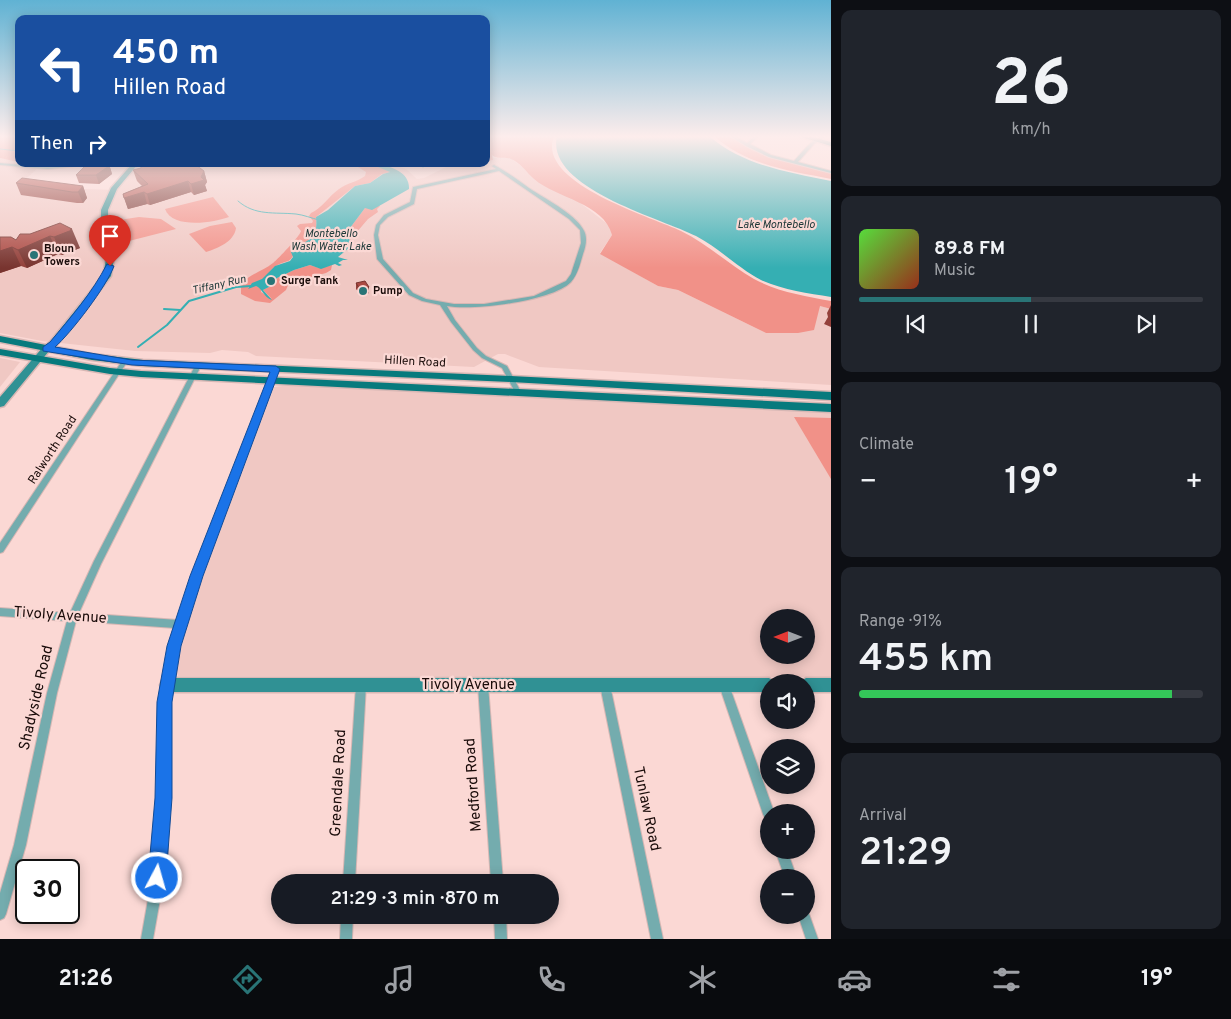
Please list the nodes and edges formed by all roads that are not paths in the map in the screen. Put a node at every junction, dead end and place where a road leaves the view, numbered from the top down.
1 (121, 180) edge
2 (449, 180) edge
3 (514, 180) edge
4 (442, 303) junction
5 (0, 340) edge
6 (46, 349) junction
7 (0, 352) edge
8 (38, 358) junction
9 (124, 362) junction
10 (198, 366) junction
11 (117, 372) junction
12 (273, 375) junction
13 (193, 376) junction
14 (511, 380) junction
15 (518, 392) junction
16 (831, 396) edge
17 (0, 404) edge
18 (831, 408) edge
19 (0, 550) edge
20 (0, 612) edge
21 (73, 616) junction
22 (180, 624) junction
23 (167, 685) junction
24 (361, 685) junction
25 (483, 685) junction
26 (605, 686) junction
27 (724, 686) junction
28 (760, 686) edge
29 (815, 686) edge
30 (831, 686) edge
31 (765, 804) edge
32 (349, 874) edge
33 (496, 874) edge
34 (0, 914) edge
35 (347, 924) edge
36 (501, 924) edge
37 (807, 924) edge
38 (147, 939) edge
39 (346, 939) edge
40 (502, 939) edge
41 (657, 939) edge
42 (812, 939) edge

1 - 6 main road
2 - 4 street
3 - 4 street
4 - 14 street
5 - 6 main road, Hillen Road
6 - 8 main road
6 - 9 main road, Hillen Road
7 - 8 main road, Hillen Road
8 - 11 main road, Hillen Road
8 - 17 main road
9 - 10 main road, Hillen Road
9 - 11 street, Ralworth Road
10 - 12 main road, Hillen Road
10 - 13 street, Shadyside Road
11 - 13 main road, Hillen Road
11 - 19 street, Ralworth Road
12 - 13 main road, Hillen Road
12 - 14 main road, Hillen Road
12 - 15 main road, Hillen Road
12 - 22 street
13 - 21 street, Shadyside Road
14 - 15 street
14 - 16 main road, Hillen Road
15 - 18 main road, Hillen Road
20 - 21 street, Tivoly Avenue
21 - 22 street, Tivoly Avenue
21 - 34 street, Shadyside Road
22 - 23 street
23 - 24 main road, Tivoly Avenue
23 - 38 street
24 - 25 main road, Tivoly Avenue
24 - 32 street, Greendale Road
25 - 26 main road, Tivoly Avenue
25 - 33 street, Medford Road
26 - 27 main road, Tivoly Avenue
26 - 41 street, Tunlaw Road
27 - 28 main road, Tivoly Avenue
27 - 31 street
29 - 30 main road
35 - 39 street
36 - 40 street
37 - 42 street

